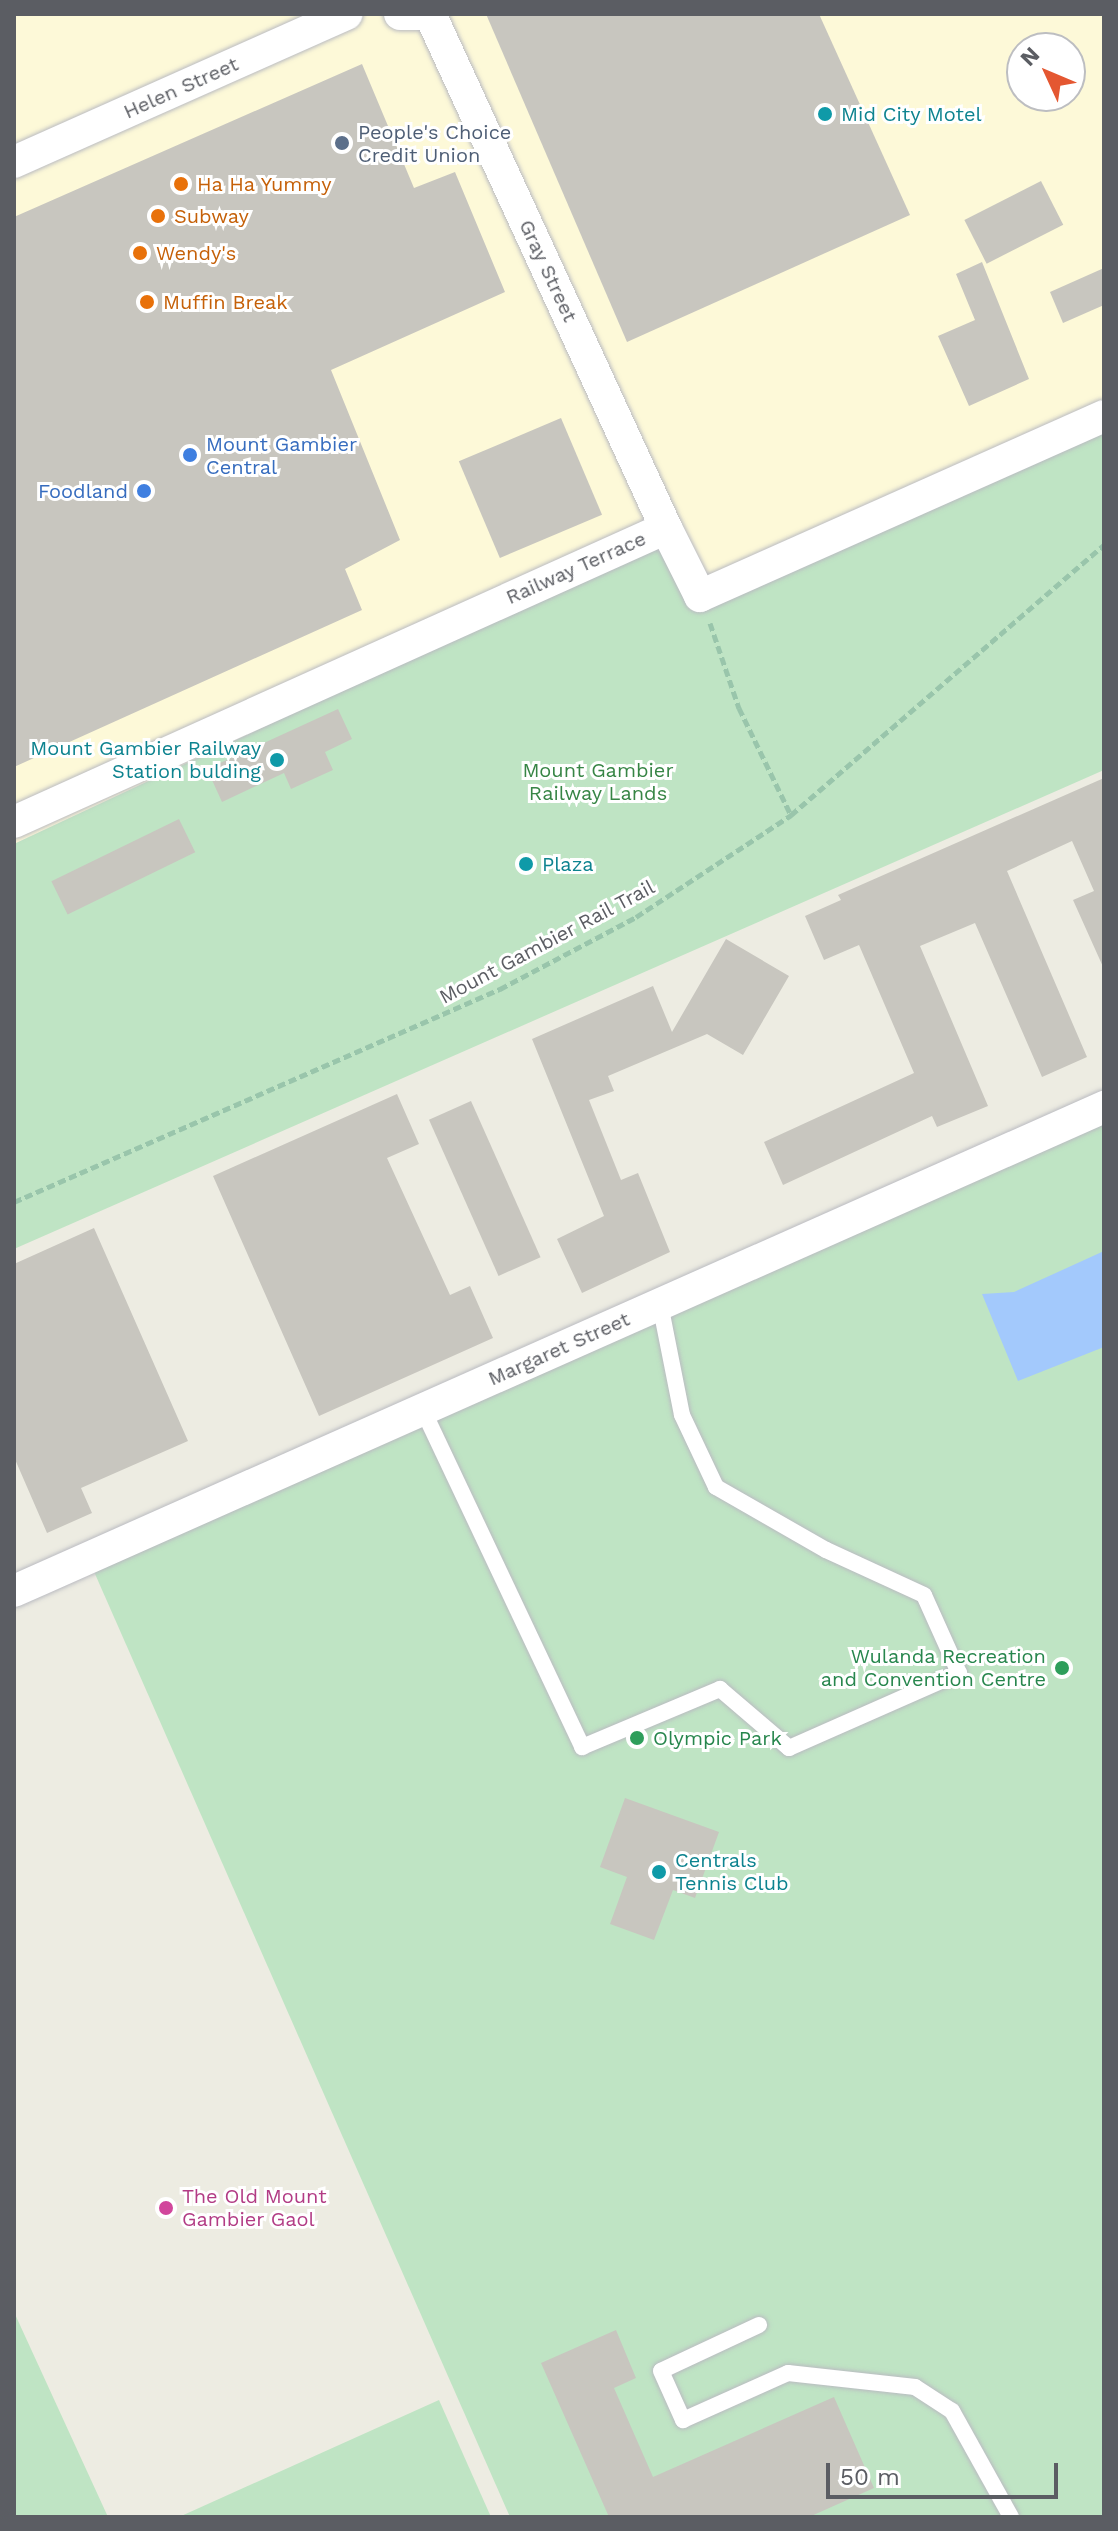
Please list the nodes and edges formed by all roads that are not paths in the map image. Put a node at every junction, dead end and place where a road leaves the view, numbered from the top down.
1 (347, 14) edge
2 (400, 14) edge
3 (429, 14) edge
4 (14, 162) edge
5 (1104, 416) edge
6 (666, 528) junction
7 (14, 822) edge
8 (1104, 1107) edge
9 (660, 1304) junction
10 (423, 1410) junction
11 (14, 1591) edge
12 (759, 2325) dead end
13 (1011, 2517) edge

1 - 4 street, Helen Street
2 - 3 street
3 - 6 street, Gray Street
5 - 6 street, Railway Terrace
6 - 7 street, Railway Terrace
8 - 9 street, Margaret Street
9 - 10 street, Margaret Street
9 - 10 lane
10 - 11 street, Margaret Street
12 - 13 lane

